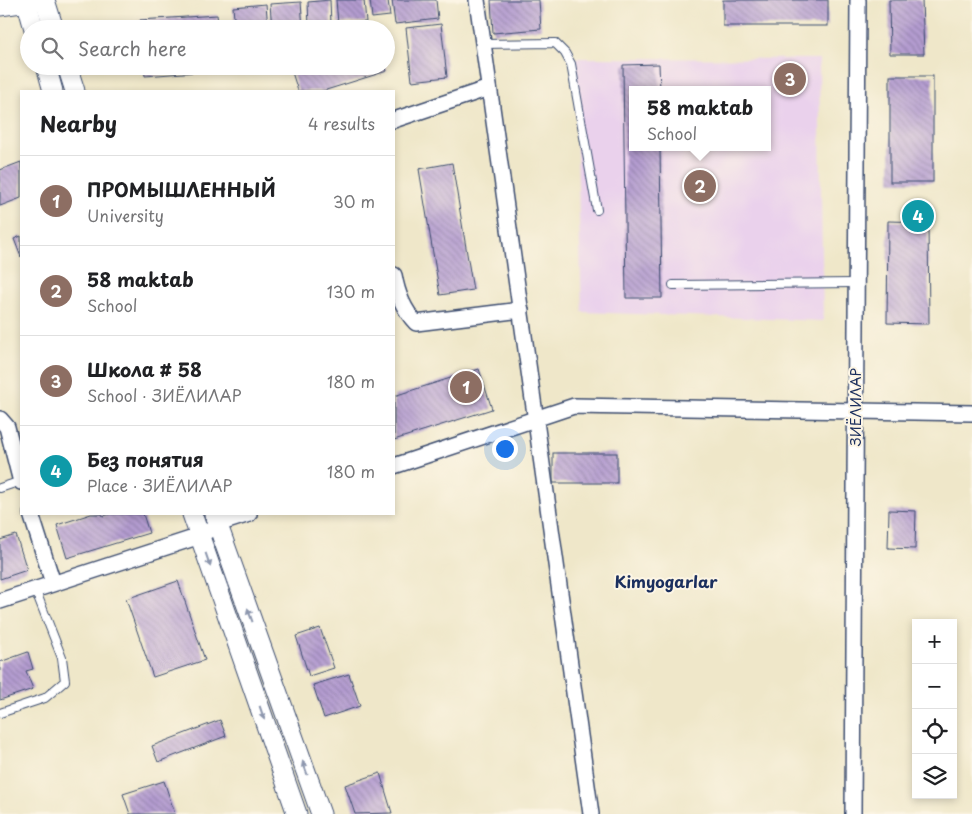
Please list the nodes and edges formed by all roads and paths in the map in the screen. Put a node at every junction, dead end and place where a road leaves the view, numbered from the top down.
1 (477, 0) edge
2 (858, 0) edge
3 (35, 1) edge
4 (0, 6) edge
5 (34, 20) edge
6 (48, 20) edge
7 (483, 44) junction
8 (49, 75) edge
9 (70, 75) edge
10 (490, 88) junction
11 (53, 90) edge
12 (75, 90) edge
13 (395, 120) edge
14 (597, 210) dead end
15 (395, 282) edge
16 (856, 284) junction
17 (673, 285) dead end
18 (521, 310) junction
19 (856, 410) junction
20 (972, 413) edge
21 (0, 418) edge
22 (536, 418) junction
23 (395, 466) edge
24 (20, 477) edge
25 (20, 481) edge
26 (0, 488) edge
27 (31, 515) edge
28 (192, 515) edge
29 (242, 515) edge
30 (216, 519) edge
31 (200, 536) junction
32 (53, 583) junction
33 (35, 589) junction
34 (0, 600) edge
35 (0, 712) edge
36 (297, 814) edge
37 (321, 814) edge
38 (591, 814) edge
39 (853, 814) edge

1 - 7 street
2 - 16 street, ЗИЁЛИЛАР
3 - 4 street
3 - 5 street
3 - 6 street
7 - 10 street
7 - 14 lane
8 - 11 street
9 - 12 street
10 - 13 street
10 - 18 street
15 - 18 street
16 - 17 lane
16 - 19 street, ЗИЁЛИЛАР
18 - 22 street
19 - 20 street
19 - 22 street
19 - 39 street, ЗИЁЛИЛАР
21 - 24 street
22 - 23 street
22 - 38 street
25 - 26 lane
27 - 32 street
28 - 31 street
29 - 30 street
30 - 31 street
37 -> 30 street
31 - 32 street
31 -> 36 street
32 - 33 street
33 - 34 street
33 - 35 lane

